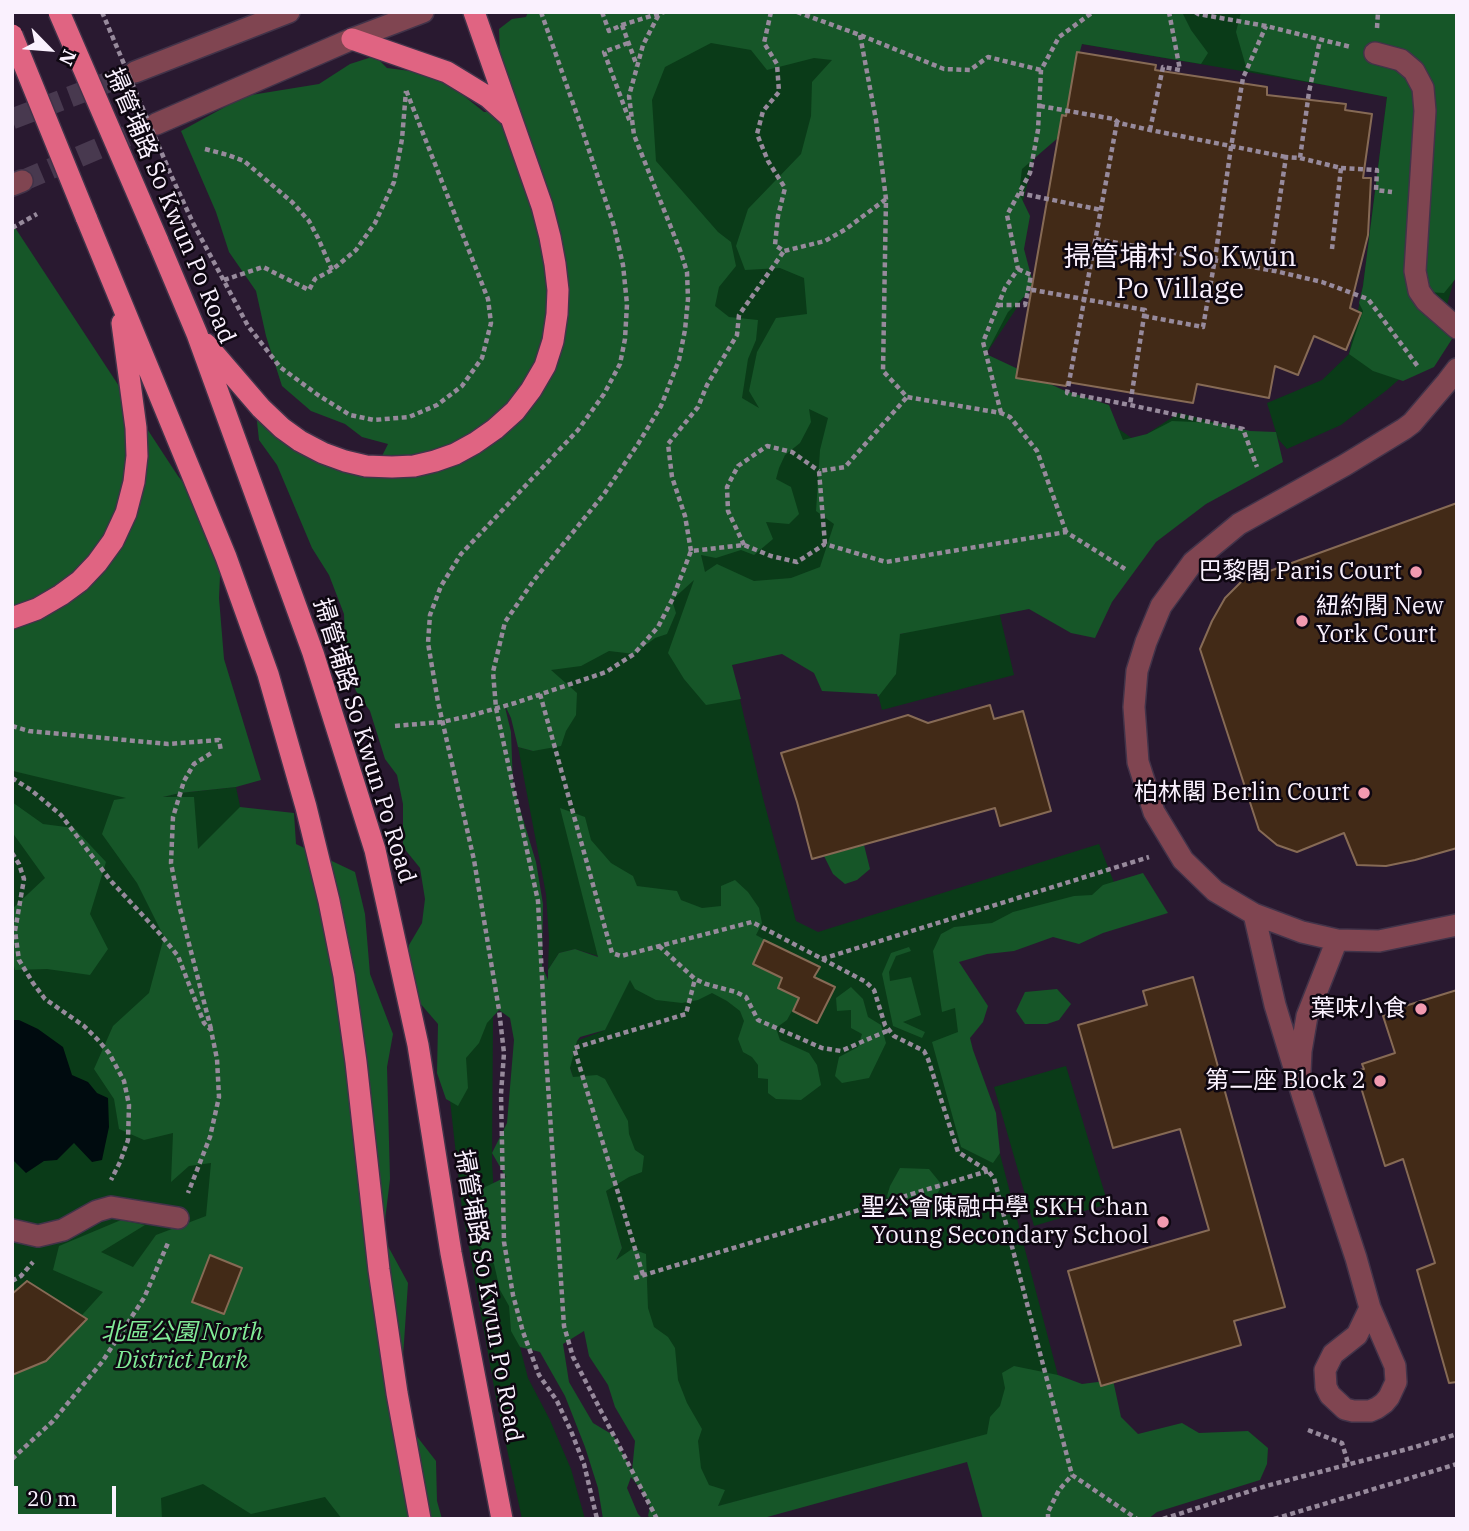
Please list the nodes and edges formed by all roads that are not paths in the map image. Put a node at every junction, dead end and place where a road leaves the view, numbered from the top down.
1 (59, 12) edge
2 (289, 12) edge
3 (423, 12) edge
4 (474, 12) edge
5 (12, 35) edge
6 (352, 39) junction
7 (1375, 53) road end
8 (135, 72) tunnel mouth
9 (510, 116) junction
10 (156, 124) tunnel mouth
11 (118, 293) junction
12 (1457, 328) edge
13 (197, 334) junction
14 (1457, 369) edge
15 (12, 618) edge
16 (1254, 914) junction
17 (1457, 925) edge
18 (1337, 940) junction
19 (1303, 1097) junction
20 (178, 1218) road end
21 (12, 1230) edge
22 (1370, 1308) junction
23 (420, 1519) edge
24 (502, 1519) edge

1 - 13 main road, 掃管埔路 So Kwun Po Road, bridge
2 - 8 street
3 - 6 street
4 - 9 main road
5 - 11 main road, bridge
6 - 9 main road
6 - 10 street
7 - 12 street
9 - 13 main road
11 - 15 main road
11 - 23 main road
13 - 24 main road, 掃管埔路 So Kwun Po Road
14 - 16 street
16 - 18 street
16 - 19 street
17 - 18 street
18 - 19 street
19 - 22 street
20 - 21 street
22 - 22 street

